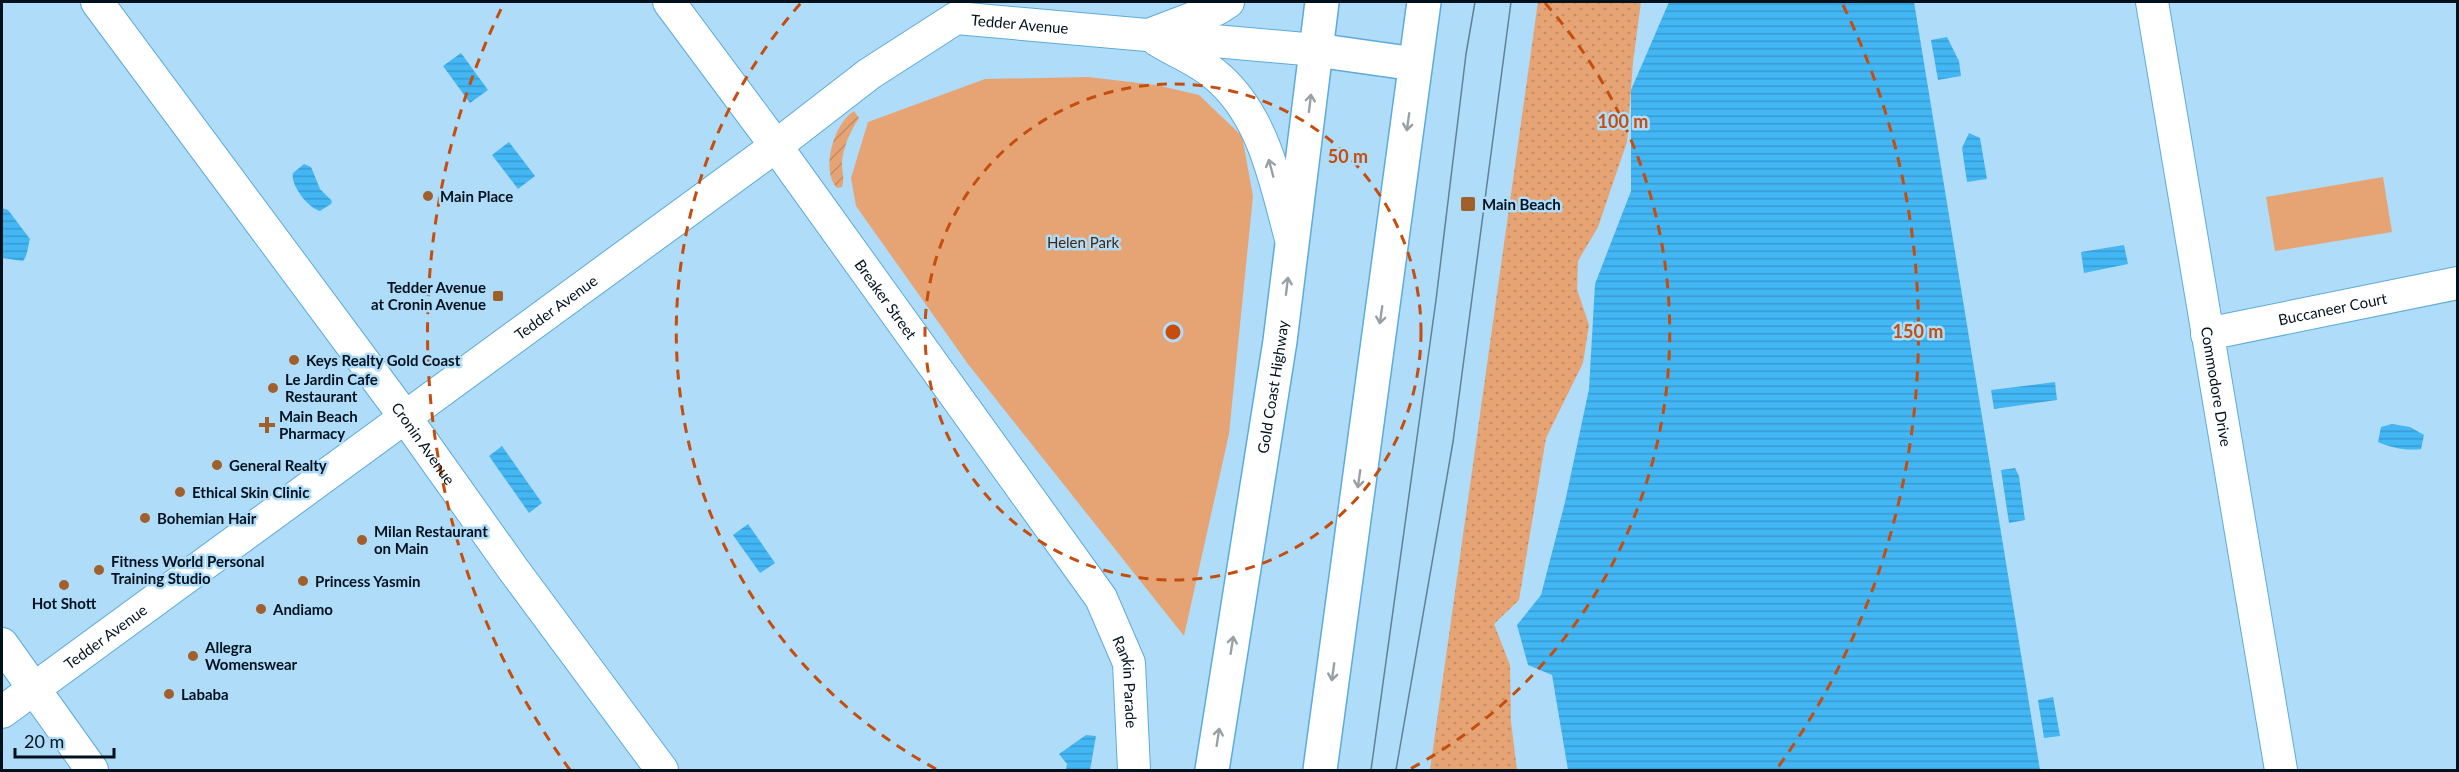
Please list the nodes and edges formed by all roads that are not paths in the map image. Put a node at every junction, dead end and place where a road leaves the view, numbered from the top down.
1 (97, 2) edge
2 (669, 2) edge
3 (1228, 2) edge
4 (1322, 2) edge
5 (1424, 2) edge
6 (2152, 2) edge
7 (958, 10) edge
8 (1148, 35) junction
9 (1316, 50) junction
10 (1415, 64) junction
11 (776, 146) junction
12 (1292, 245) junction
13 (2457, 283) edge
14 (2207, 334) junction
15 (405, 417) junction
16 (1101, 598) joint
17 (2, 644) edge
18 (34, 688) junction
19 (2, 712) edge
20 (92, 771) edge
21 (662, 771) edge
22 (1134, 771) edge
23 (1212, 771) edge
24 (1320, 771) edge
25 (2281, 771) edge

1 - 15 street, Cronin Avenue
2 - 11 street, Breaker Street
3 - 8 street, Tedder Avenue
4 - 9 main road, Gold Coast Highway
5 - 10 main road
6 - 14 street, Commodore Drive
7 - 8 street, Tedder Avenue
7 - 11 street, Tedder Avenue
8 - 9 street, Tedder Avenue
12 -> 8 street, Tedder Avenue
9 - 10 main road
12 -> 9 main road, Gold Coast Highway
10 -> 24 main road
11 - 15 street, Tedder Avenue
11 - 16 street, Breaker Street
23 -> 12 main road, Gold Coast Highway
13 - 14 street, Buccaneer Court
14 - 25 street, Commodore Drive
15 - 18 street, Tedder Avenue
15 - 21 street, Cronin Avenue
16 - 22 street, Rankin Parade
17 - 18 street
18 - 19 street, Tedder Avenue
18 - 20 street

